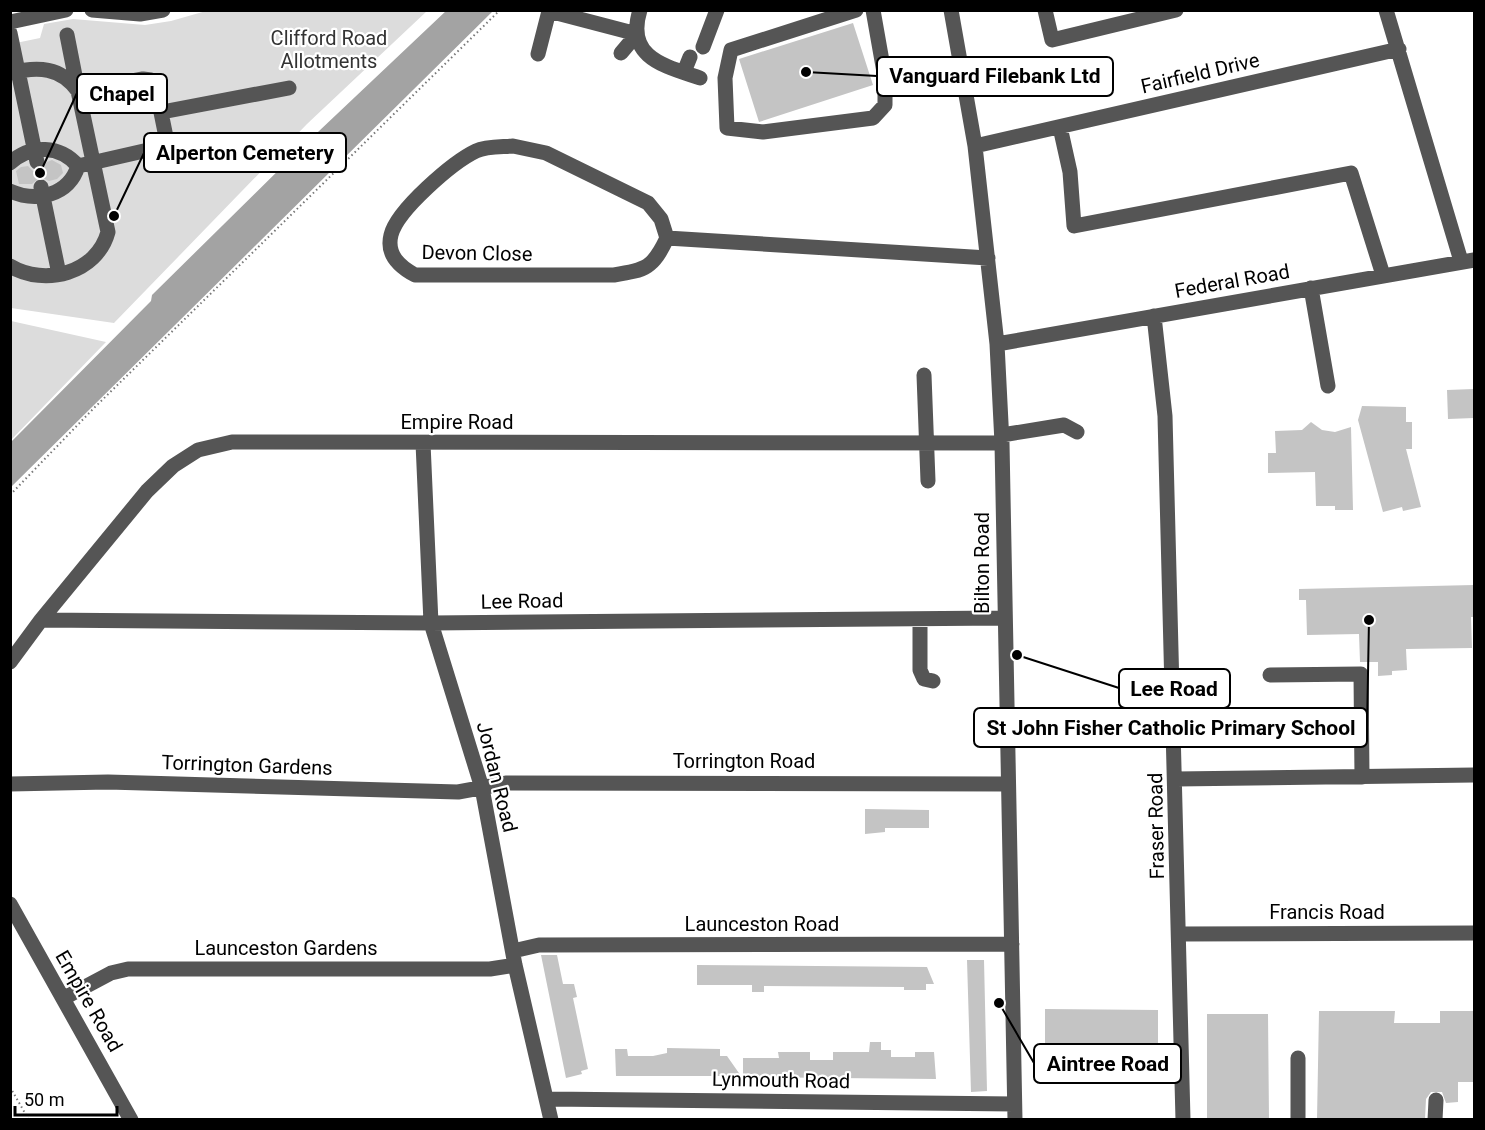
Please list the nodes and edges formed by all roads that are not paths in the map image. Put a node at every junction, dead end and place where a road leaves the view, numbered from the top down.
1 (66, 10) edge
2 (92, 10) edge
3 (163, 10) edge
4 (640, 10) edge
5 (717, 10) edge
6 (856, 10) edge
7 (873, 10) edge
8 (951, 10) edge
9 (1045, 10) edge
10 (1176, 10) edge
11 (1386, 10) edge
12 (10, 22) edge
13 (10, 33) edge
14 (637, 34) junction
15 (67, 35) dead end
16 (703, 47) dead end
17 (1399, 49) junction
18 (621, 53) dead end
19 (538, 54) dead end
20 (690, 57) dead end
21 (14, 72) edge
22 (684, 72) junction
23 (700, 78) dead end
24 (289, 88) dead end
25 (78, 91) junction
26 (162, 112) junction
27 (1060, 127) junction
28 (975, 146) junction
29 (36, 156) junction
30 (93, 162) junction
31 (10, 163) edge
32 (78, 166) junction
33 (10, 191) edge
34 (42, 192) junction
35 (667, 237) junction
36 (988, 258) junction
37 (1468, 261) edge
38 (10, 266) edge
39 (59, 274) junction
40 (1383, 275) junction
41 (1311, 288) junction
42 (1154, 316) junction
43 (997, 344) junction
44 (924, 375) dead end
45 (1328, 386) dead end
46 (1077, 432) dead end
47 (1002, 439) junction
48 (423, 443) junction
49 (925, 443) junction
50 (928, 482) dead end
51 (1003, 618) junction
52 (920, 619) junction
53 (41, 620) junction
54 (432, 623) junction
55 (10, 662) edge
56 (1270, 675) dead end
57 (933, 681) dead end
58 (1474, 775) edge
59 (1362, 777) junction
60 (1176, 779) junction
61 (10, 783) edge
62 (1007, 784) junction
63 (482, 788) junction
64 (10, 904) edge
65 (1474, 933) edge
66 (1180, 934) junction
67 (1012, 944) junction
68 (514, 958) junction
69 (64, 998) junction
70 (1299, 1058) dead end
71 (548, 1099) junction
72 (1436, 1101) dead end
73 (1014, 1104) junction
74 (131, 1119) edge
75 (551, 1119) edge
76 (1015, 1119) edge
77 (1183, 1119) edge
78 (1298, 1119) edge
79 (1435, 1119) edge

1 - 12 street
2 - 3 street
4 - 14 street
5 - 16 street
6 - 7 street
8 - 28 street, Bilton Road
9 - 10 street
11 - 17 street
13 - 21 street
14 - 18 street
14 - 19 street
14 - 22 street
15 - 25 street
17 - 27 street, Fairfield Drive
17 - 37 street
20 - 22 street
21 - 25 street
21 - 29 street
22 - 23 street
24 - 26 street
25 - 26 street
25 - 30 street
26 - 30 street
27 - 28 street, Fairfield Drive
27 - 40 street
28 - 36 street, Bilton Road
29 - 31 street
29 - 32 street
30 - 32 street
30 - 39 street
32 - 34 street
33 - 34 street
34 - 39 street
35 - 35 street, Devon Close
35 - 36 street
36 - 43 street, Bilton Road
37 - 40 street, Federal Road
38 - 39 street
40 - 41 street, Federal Road
41 - 42 street, Federal Road
41 - 45 street
42 - 43 street, Federal Road
42 - 60 street, Fraser Road
43 - 47 street, Bilton Road
44 - 49 street
46 - 47 street, Empire Road
47 - 49 street, Empire Road
47 - 51 street, Bilton Road
48 - 49 street, Empire Road
48 - 53 street, Empire Road
48 - 54 street, Jordan Road
49 - 50 street
51 - 52 street, Lee Road
51 - 62 street, Bilton Road
52 - 54 street, Lee Road
52 - 57 street
53 - 54 street, Lee Road
53 - 55 street, Empire Road
54 - 63 street, Jordan Road
56 - 59 street
58 - 59 street
59 - 60 street
60 - 66 street, Fraser Road
61 - 63 street, Torrington Gardens
62 - 63 street, Torrington Road
62 - 67 street, Bilton Road
63 - 68 street, Jordan Road
64 - 69 street, Empire Road
65 - 66 street, Francis Road
66 - 77 street, Fraser Road
67 - 68 street, Launceston Road
67 - 73 street, Bilton Road
68 - 69 street, Launceston Gardens
68 - 71 street, Jordan Road
69 - 74 street, Empire Road
70 - 78 street
71 - 73 street, Lynmouth Road
71 - 75 street, Jordan Road
72 - 79 street
73 - 76 street, Bilton Road

